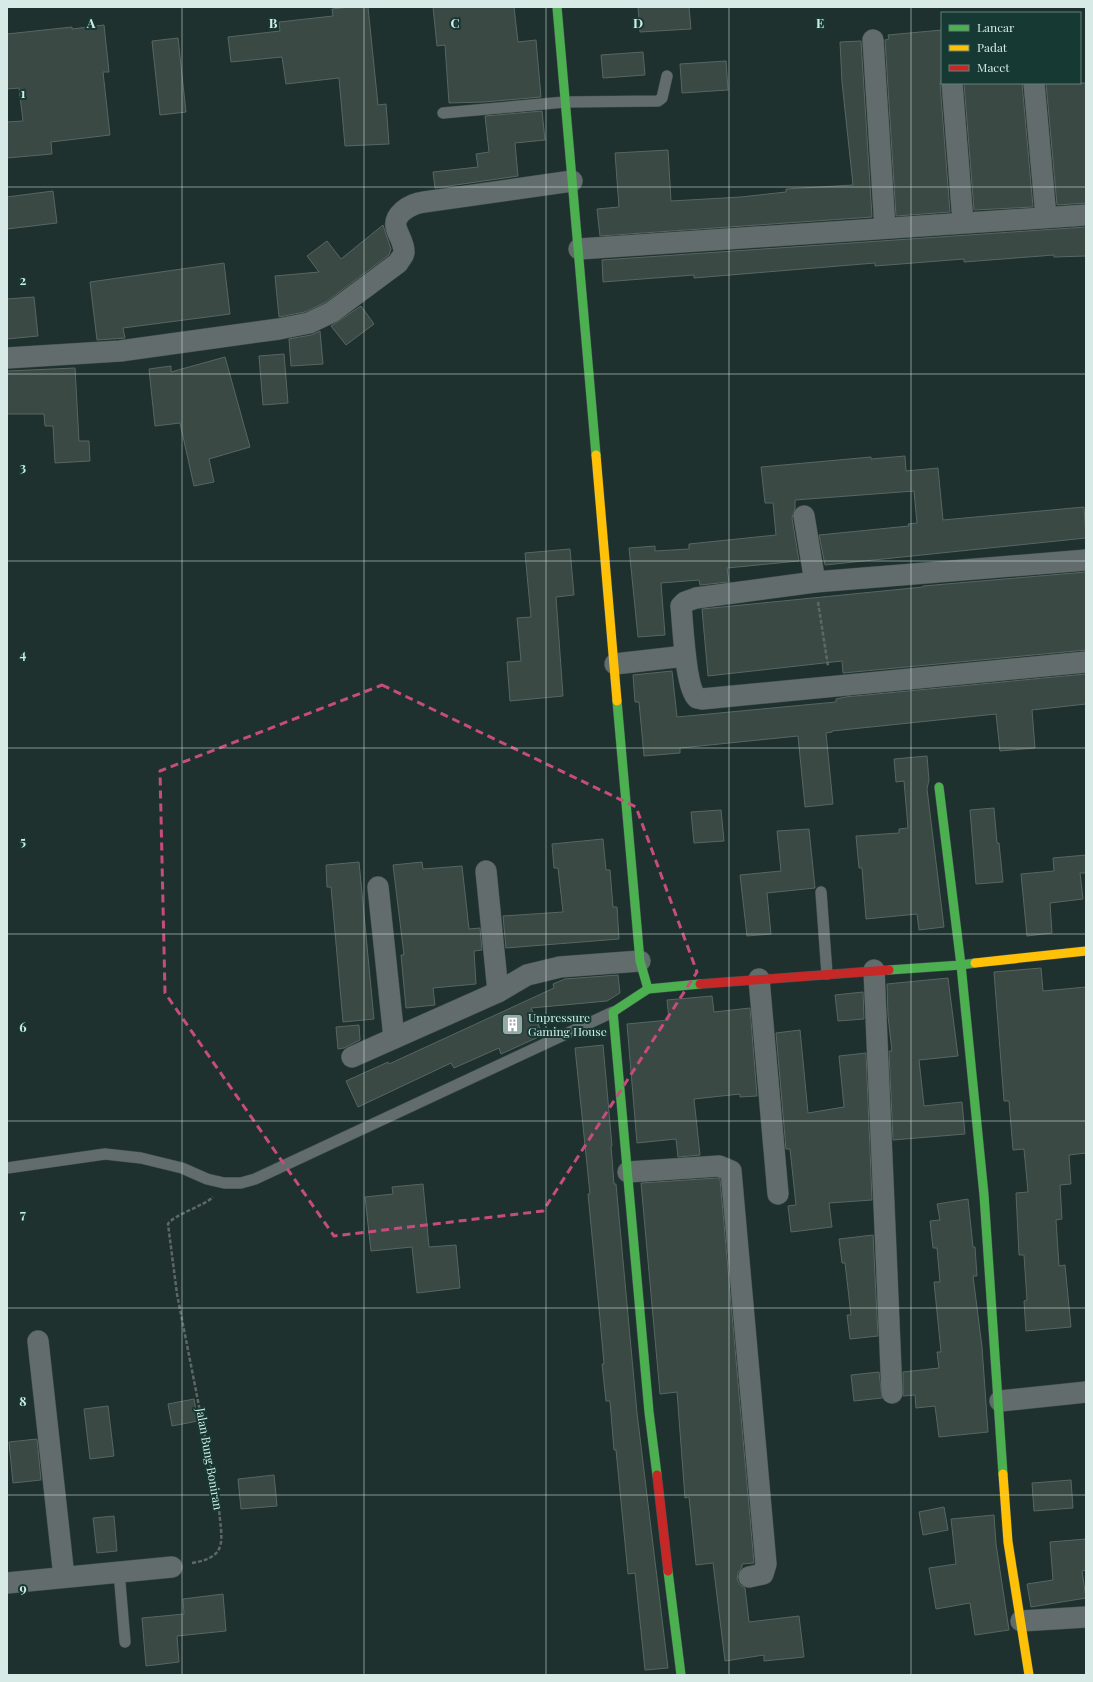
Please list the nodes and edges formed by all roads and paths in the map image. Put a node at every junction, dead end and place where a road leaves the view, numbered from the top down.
1 (557, 7) edge
2 (873, 40) dead end
3 (667, 76) dead end
4 (952, 84) edge
5 (1034, 84) edge
6 (565, 102) junction
7 (443, 113) dead end
8 (572, 181) junction
9 (1086, 215) edge
10 (1046, 217) junction
11 (963, 222) junction
12 (885, 228) junction
13 (579, 248) junction
14 (7, 358) edge
15 (804, 516) dead end
16 (1086, 560) edge
17 (814, 582) junction
18 (685, 656) junction
19 (1086, 662) edge
20 (615, 664) junction
21 (831, 686) junction
22 (939, 787) dead end
23 (486, 871) dead end
24 (378, 887) dead end
25 (821, 892) dead end
26 (1086, 951) edge
27 (640, 961) junction
28 (961, 964) junction
29 (874, 970) junction
30 (827, 974) junction
31 (759, 979) junction
32 (648, 989) junction
33 (498, 992) junction
34 (613, 1012) junction
35 (394, 1038) junction
36 (352, 1057) dead end
37 (7, 1168) edge
38 (628, 1172) junction
39 (224, 1183) junction
40 (778, 1194) dead end
41 (38, 1340) dead end
42 (1086, 1392) edge
43 (892, 1393) dead end
44 (1000, 1401) junction
45 (172, 1567) joint
46 (119, 1572) junction
47 (64, 1577) junction
48 (749, 1577) dead end
49 (7, 1583) edge
50 (1086, 1617) edge
51 (1021, 1621) junction
52 (125, 1642) dead end
53 (681, 1675) edge
54 (1029, 1675) edge

1 - 6 street
2 - 12 street
3 - 6 lane
4 - 11 street
5 - 10 street
6 - 7 lane
6 - 8 street
8 - 13 street
8 - 14 street
9 - 10 street
10 - 11 street
11 - 12 street
12 - 13 street
13 - 20 street
15 - 17 street
16 - 17 street
17 - 18 street
17 - 21 path
18 - 20 street
18 - 21 street
19 - 21 street
20 - 27 street
22 - 28 street
23 - 33 street
24 - 35 street
25 - 30 lane
26 - 28 street
27 - 32 street
27 - 33 street
28 - 29 street
28 - 44 street
29 - 30 street
29 - 43 street
30 - 31 street
31 - 32 street
31 - 40 street
32 - 34 street
33 - 35 street
34 - 38 street
34 - 39 lane
35 - 36 street
37 - 39 lane
38 - 48 street
38 - 53 street
39 - 45 path, Jalan Bung Boniran
41 - 47 street
42 - 44 street
44 - 51 street
45 - 46 street
46 - 47 street
46 - 52 lane
47 - 49 street
50 - 51 street
51 - 54 street

